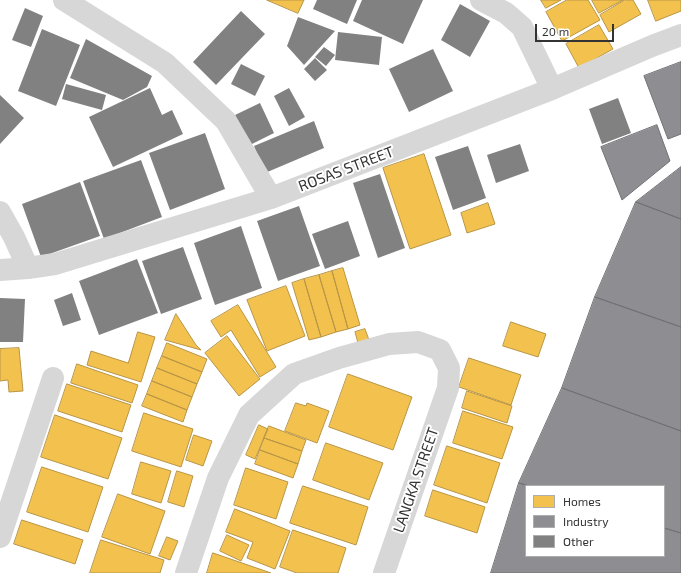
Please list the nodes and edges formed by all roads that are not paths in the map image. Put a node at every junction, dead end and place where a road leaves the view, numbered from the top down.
1 (64, 0) edge
2 (481, 0) edge
3 (681, 35) edge
4 (552, 89) junction
5 (272, 198) junction
6 (0, 212) edge
7 (28, 268) junction
8 (0, 270) edge
9 (53, 378) dead end
10 (0, 537) edge
11 (186, 573) edge
12 (384, 573) edge

1 - 5 street
2 - 4 street
3 - 4 street, ROSAS STREET
4 - 5 street, ROSAS STREET
5 - 7 street, ROSAS STREET
6 - 7 street
7 - 8 street, ROSAS STREET
9 - 10 street
11 - 12 street, LANGKA STREET

